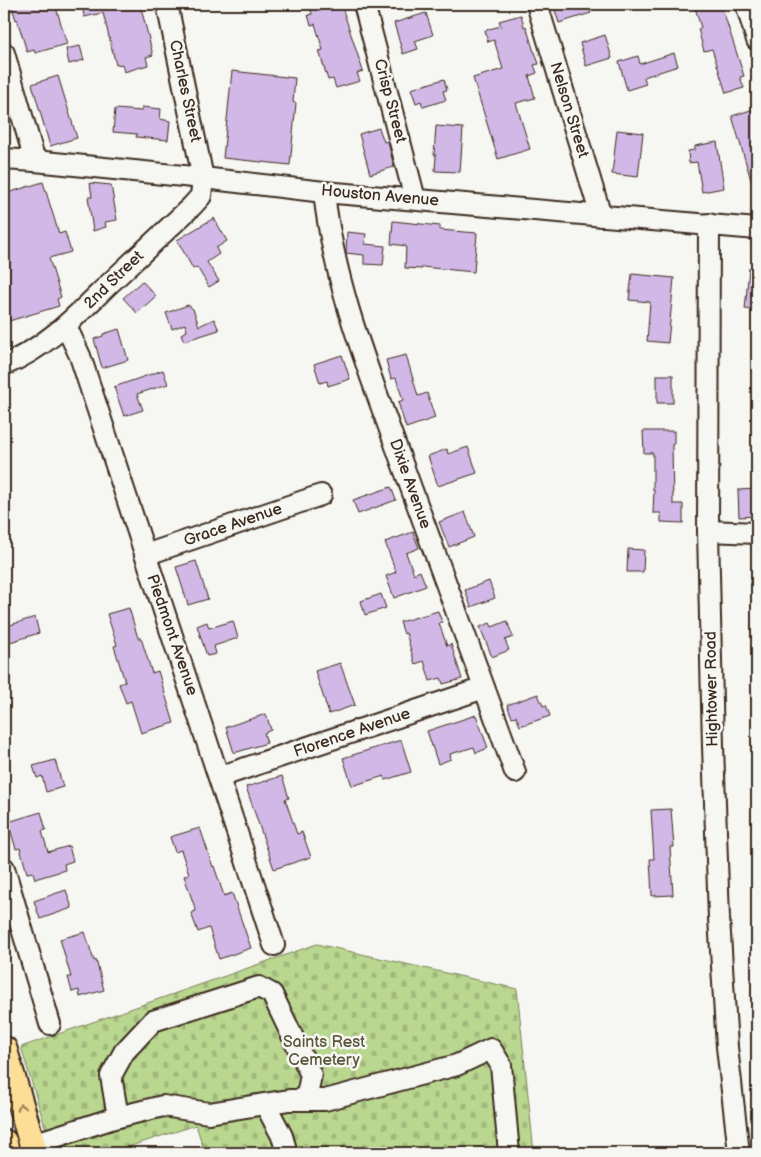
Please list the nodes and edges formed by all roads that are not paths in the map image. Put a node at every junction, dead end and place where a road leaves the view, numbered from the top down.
1 (167, 4) edge
2 (364, 4) edge
3 (537, 4) edge
4 (746, 4) edge
5 (757, 40) edge
6 (4, 53) edge
7 (4, 159) edge
8 (36, 161) junction
9 (203, 178) junction
10 (324, 192) junction
11 (415, 199) junction
12 (601, 216) junction
13 (709, 224) junction
14 (757, 229) edge
15 (66, 326) junction
16 (4, 365) edge
17 (321, 495) dead end
18 (708, 531) junction
19 (757, 533) edge
20 (145, 555) junction
21 (484, 688) junction
22 (515, 772) dead end
23 (219, 777) junction
24 (4, 868) edge
25 (274, 945) dead end
26 (50, 1024) dead end
27 (4, 1049) edge
28 (306, 1100) junction
29 (265, 1104) junction
30 (118, 1117) junction
31 (4, 1142) edge
32 (34, 1149) edge
33 (7, 1153) edge
34 (287, 1153) edge
35 (509, 1153) edge
36 (739, 1153) edge

1 - 9 street, Charles Street
2 - 11 street, Crisp Street
3 - 12 street, Nelson Street
4 - 5 street
6 - 8 street
7 - 8 street, Houston Avenue
8 - 9 street, Houston Avenue
9 - 10 street, Houston Avenue
9 - 15 street, 2nd Street
10 - 11 street, Houston Avenue
10 - 21 street, Dixie Avenue
11 - 12 street, Houston Avenue
12 - 13 street, Houston Avenue
13 - 14 street, Houston Avenue
13 - 18 street, Hightower Road
15 - 16 street, 2nd Street
15 - 20 street, Piedmont Avenue
17 - 20 street, Grace Avenue
18 - 19 street
18 - 36 street, Hightower Road
20 - 23 street, Piedmont Avenue
21 - 22 street, Dixie Avenue
21 - 23 street, Florence Avenue
23 - 25 street, Piedmont Avenue
24 - 26 street
32 -> 27 main road
28 - 29 street
28 - 30 street
28 - 35 street
29 - 30 street
29 - 34 street
30 - 32 street
31 - 33 main road

